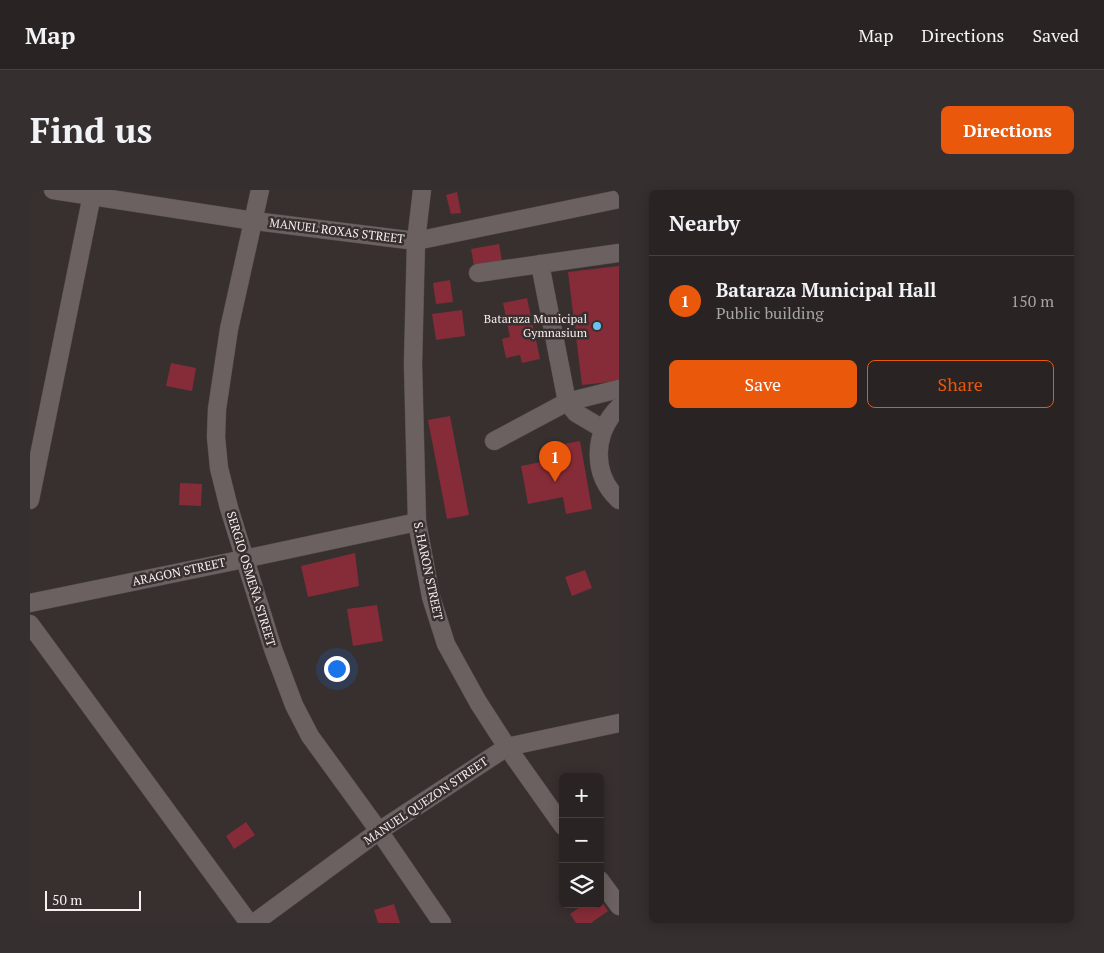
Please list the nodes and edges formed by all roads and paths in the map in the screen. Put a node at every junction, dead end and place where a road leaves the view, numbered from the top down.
1 (53, 190) edge
2 (260, 190) edge
3 (422, 190) edge
4 (92, 193) edge
5 (619, 199) edge
6 (254, 221) junction
7 (416, 241) junction
8 (619, 253) edge
9 (540, 264) junction
10 (478, 273) dead end
11 (619, 389) edge
12 (567, 402) junction
13 (619, 407) edge
14 (603, 429) junction
15 (494, 441) dead end
16 (30, 500) edge
17 (619, 500) edge
18 (416, 522) junction
19 (244, 559) junction
20 (30, 603) edge
21 (30, 624) edge
22 (619, 723) edge
23 (507, 747) junction
24 (559, 820) edge
25 (379, 831) junction
26 (604, 885) edge
27 (619, 906) edge
28 (249, 923) edge
29 (254, 923) edge
30 (442, 923) edge

1 - 4 street, MANUEL ROXAS STREET
2 - 6 street, SERGIO OSMEÑA STREET
3 - 7 street, S. HARON STREET
4 - 6 street, MANUEL ROXAS STREET
4 - 16 street
5 - 7 street, MANUEL ROXAS STREET
6 - 7 street, MANUEL ROXAS STREET
6 - 19 street, SERGIO OSMEÑA STREET
7 - 18 street, S. HARON STREET
8 - 9 street
9 - 10 street
9 - 12 street
11 - 12 street
12 - 14 street
12 - 15 street
13 - 14 street
14 - 17 street
18 - 19 street, ARAGON STREET
18 - 23 street, S. HARON STREET
19 - 20 street, ARAGON STREET
19 - 25 street, SERGIO OSMEÑA STREET
21 - 28 street
22 - 23 street, MANUEL QUEZON STREET
23 - 24 street, S. HARON STREET
23 - 25 street, MANUEL QUEZON STREET
25 - 29 street, MANUEL QUEZON STREET
25 - 30 street, SERGIO OSMEÑA STREET
26 - 27 street

